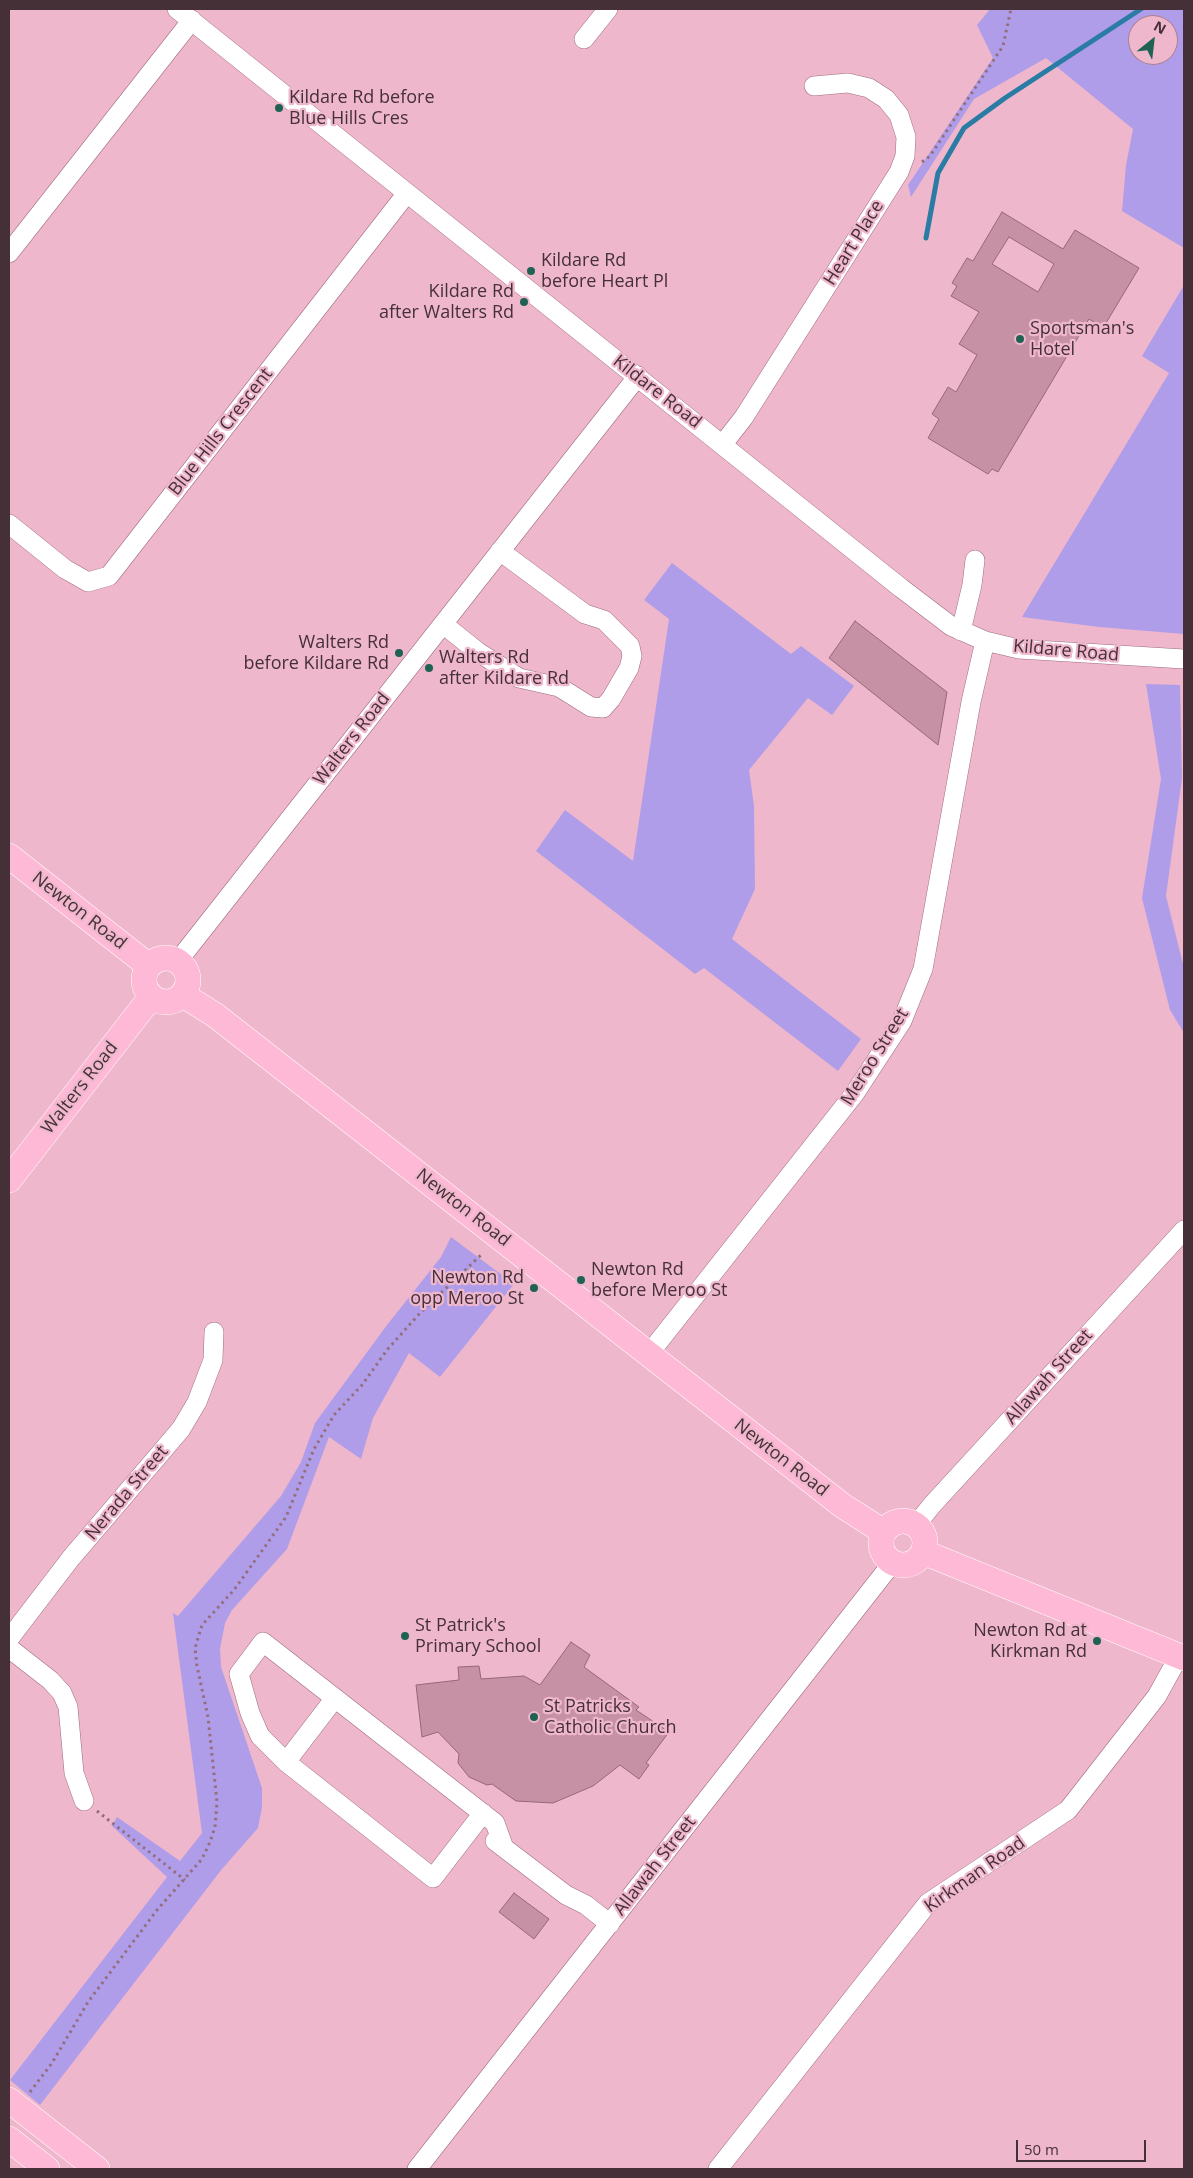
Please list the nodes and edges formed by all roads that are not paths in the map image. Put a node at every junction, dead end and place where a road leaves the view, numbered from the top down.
1 (608, 9) edge
2 (185, 15) edge
3 (584, 39) dead end
4 (814, 86) dead end
5 (407, 194) junction
6 (9, 253) edge
7 (638, 376) junction
8 (723, 444) junction
9 (9, 524) edge
10 (500, 551) junction
11 (975, 560) dead end
12 (443, 624) junction
13 (961, 630) junction
14 (985, 641) junction
15 (1184, 659) edge
16 (9, 856) edge
17 (178, 961) junction
18 (149, 966) junction
19 (183, 995) junction
20 (151, 997) junction
21 (9, 1180) edge
22 (1184, 1230) edge
23 (214, 1332) dead end
24 (648, 1355) junction
25 (916, 1526) junction
26 (884, 1532) junction
27 (923, 1552) junction
28 (893, 1562) junction
29 (9, 1639) edge
30 (9, 1648) edge
31 (1182, 1657) edge
32 (335, 1698) junction
33 (286, 1762) junction
34 (84, 1801) road end
35 (478, 1819) junction
36 (610, 1924) junction
37 (9, 2100) edge
38 (9, 2139) edge
39 (47, 2169) edge
40 (97, 2169) edge
41 (417, 2169) edge
42 (718, 2169) edge

1 - 3 street
2 - 5 street, Kildare Road
2 - 6 street
4 - 8 street, Heart Place
5 - 7 street, Kildare Road
5 - 9 street, Blue Hills Crescent
7 - 8 street, Kildare Road
7 - 10 street, Walters Road
8 - 13 street, Kildare Road
10 - 12 street, Walters Road
10 - 12 street
11 - 13 street
12 - 17 street, Walters Road
13 - 14 street, Kildare Road
14 - 15 street, Kildare Road
14 - 24 street, Meroo Street
16 - 18 main road, Newton Road
17 - 18 main road
17 - 19 main road
18 - 20 main road
19 - 20 main road
19 - 24 main road, Newton Road
20 - 21 main road, Walters Road
22 - 25 street, Allawah Street
23 - 29 street, Nerada Street
24 - 26 main road, Newton Road
25 - 26 main road
25 - 27 main road
26 - 28 main road
27 - 28 main road
27 - 31 main road
28 - 36 street, Allawah Street
30 - 34 street
31 - 42 street, Kirkman Road
32 - 33 street
32 - 33 street
32 - 35 street
33 - 35 street
35 - 36 street
36 - 41 street, Allawah Street
37 - 40 main road
38 - 39 main road

